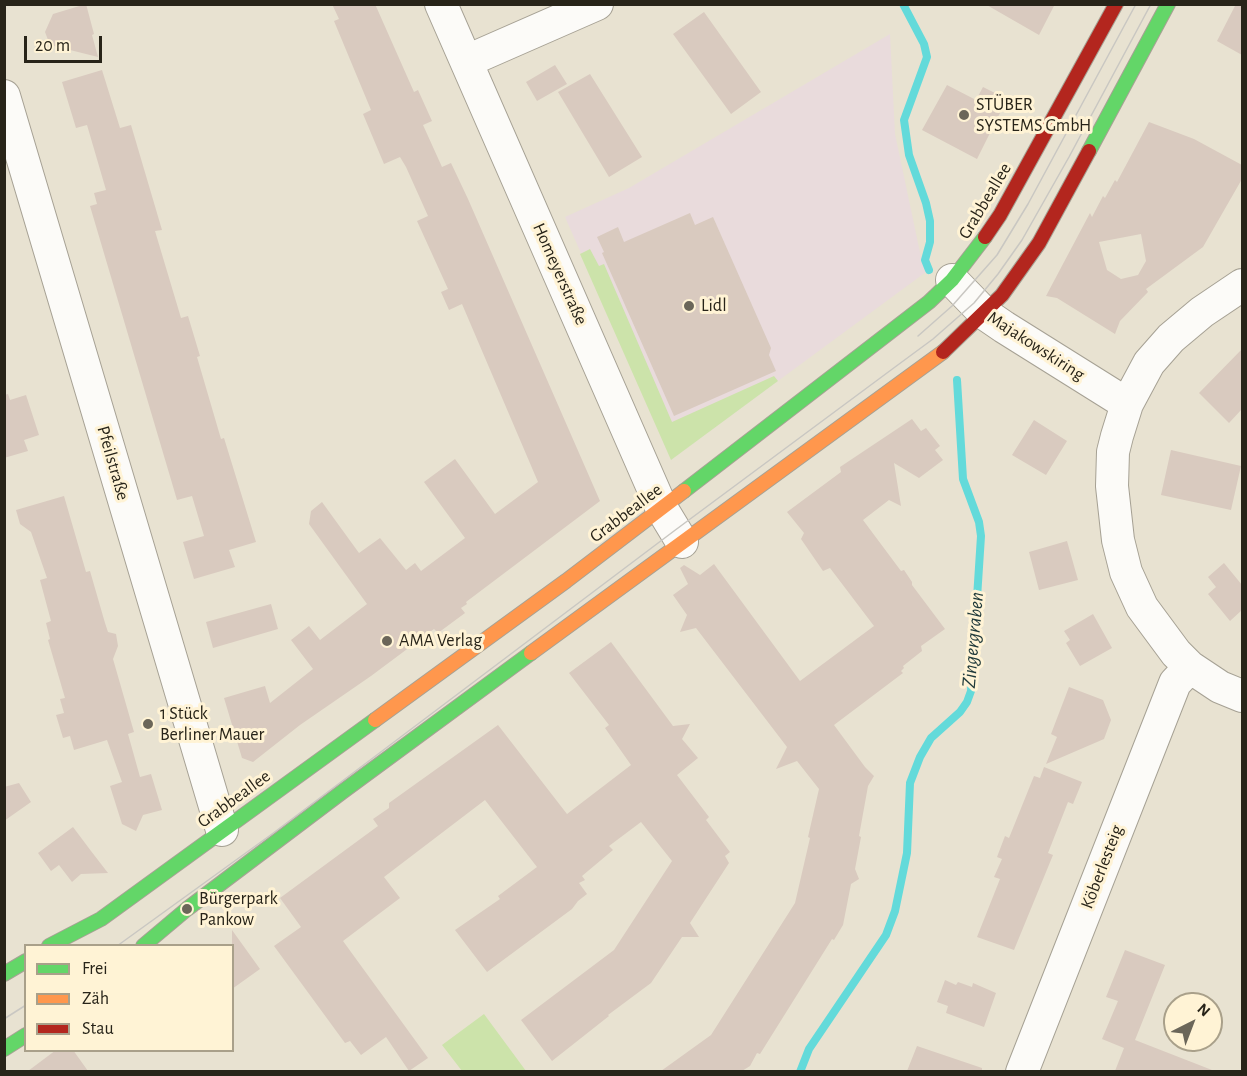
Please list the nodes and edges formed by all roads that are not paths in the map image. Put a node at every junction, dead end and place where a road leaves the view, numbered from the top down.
1 (441, 4) edge
2 (597, 4) edge
3 (1116, 4) edge
4 (1168, 4) edge
5 (467, 61) junction
6 (4, 96) edge
7 (952, 280) junction
8 (1242, 285) edge
9 (985, 314) junction
10 (1127, 404) junction
11 (662, 509) junction
12 (682, 542) junction
13 (1190, 667) junction
14 (1242, 696) edge
15 (222, 830) junction
16 (51, 944) edge
17 (144, 944) edge
18 (24, 962) edge
19 (4, 974) edge
20 (24, 1036) edge
21 (4, 1049) edge
22 (1022, 1071) edge

1 - 5 street, Homeyerstraße
2 - 5 street
3 - 7 main road, Grabbeallee
4 - 9 main road
5 - 11 street, Homeyerstraße
6 - 15 street, Pfeilstraße
7 - 9 street, Majakowskiring
7 - 11 main road, Grabbeallee
8 - 10 street
9 - 10 street, Majakowskiring
9 - 12 main road
10 - 13 street
11 - 12 street, Homeyerstraße
11 - 15 main road, Grabbeallee
12 - 17 main road
13 - 14 street
13 - 22 street, Köberlesteig
15 - 16 main road, Grabbeallee
18 - 19 main road
20 - 21 main road

